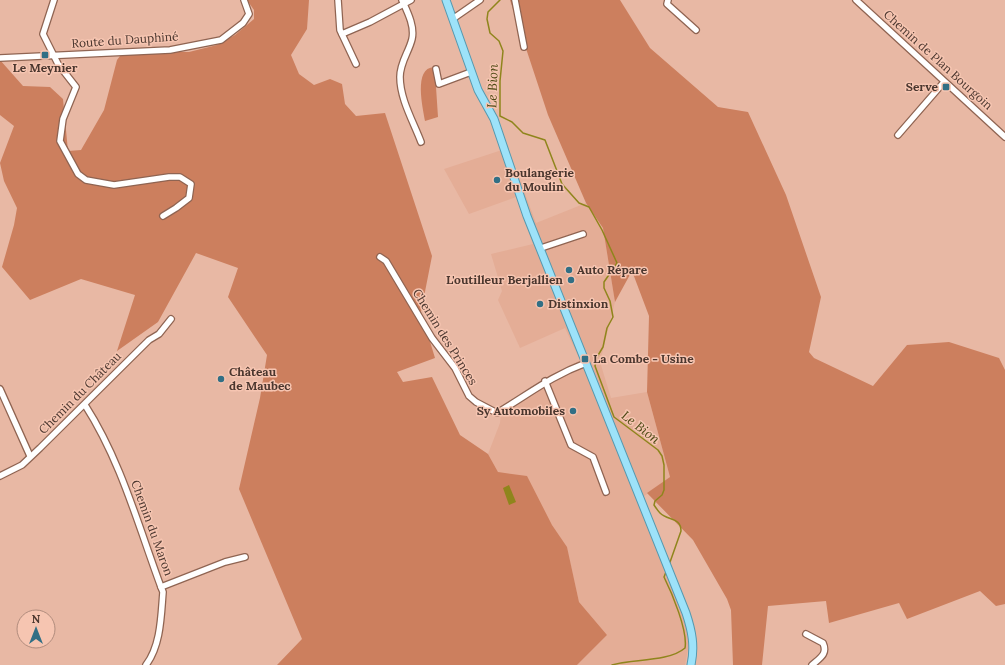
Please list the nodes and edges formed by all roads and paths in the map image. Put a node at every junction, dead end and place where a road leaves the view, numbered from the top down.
1 (54, 0) edge
2 (244, 0) edge
3 (338, 0) edge
4 (412, 0) edge
5 (446, 0) edge
6 (480, 0) edge
7 (516, 0) edge
8 (668, 0) edge
9 (856, 0) edge
10 (403, 2) edge
11 (454, 18) junction
12 (696, 30) dead end
13 (342, 34) junction
14 (524, 47) dead end
15 (53, 55) junction
16 (0, 58) edge
17 (356, 64) dead end
18 (436, 69) dead end
19 (471, 72) junction
20 (944, 82) junction
21 (898, 135) dead end
22 (1005, 137) edge
23 (421, 142) dead end
24 (163, 216) dead end
25 (583, 234) dead end
26 (540, 248) junction
27 (380, 257) dead end
28 (171, 319) dead end
29 (586, 363) junction
30 (545, 381) junction
31 (0, 389) edge
32 (85, 405) junction
33 (30, 456) junction
34 (0, 476) edge
35 (606, 492) dead end
36 (245, 557) dead end
37 (161, 587) junction
38 (806, 634) dead end
39 (146, 665) edge
40 (691, 665) edge
41 (812, 665) edge

1 - 15 street
2 - 15 street, Route du Dauphiné
3 - 13 street
4 - 10 street
5 - 11 main road
6 - 11 street
7 - 14 street
8 - 12 street
9 - 20 street, Chemin de Plan Bourgoin
10 - 13 street
10 - 23 street
11 - 19 main road
13 - 17 street
15 - 16 street, Route du Dauphiné
15 - 24 street
18 - 19 street
19 - 26 main road
20 - 21 street
20 - 22 street, Chemin de Plan Bourgoin
25 - 26 street
26 - 29 main road
27 - 30 street, Chemin des Princes
28 - 32 street, Chemin du Château
29 - 30 street, Chemin des Princes
29 - 40 main road
30 - 35 street
31 - 33 street
32 - 33 street, Chemin du Château
32 - 37 street, Chemin du Maron
33 - 34 street, Chemin du Château
36 - 37 street
37 - 39 street, Chemin du Maron
38 - 41 street

